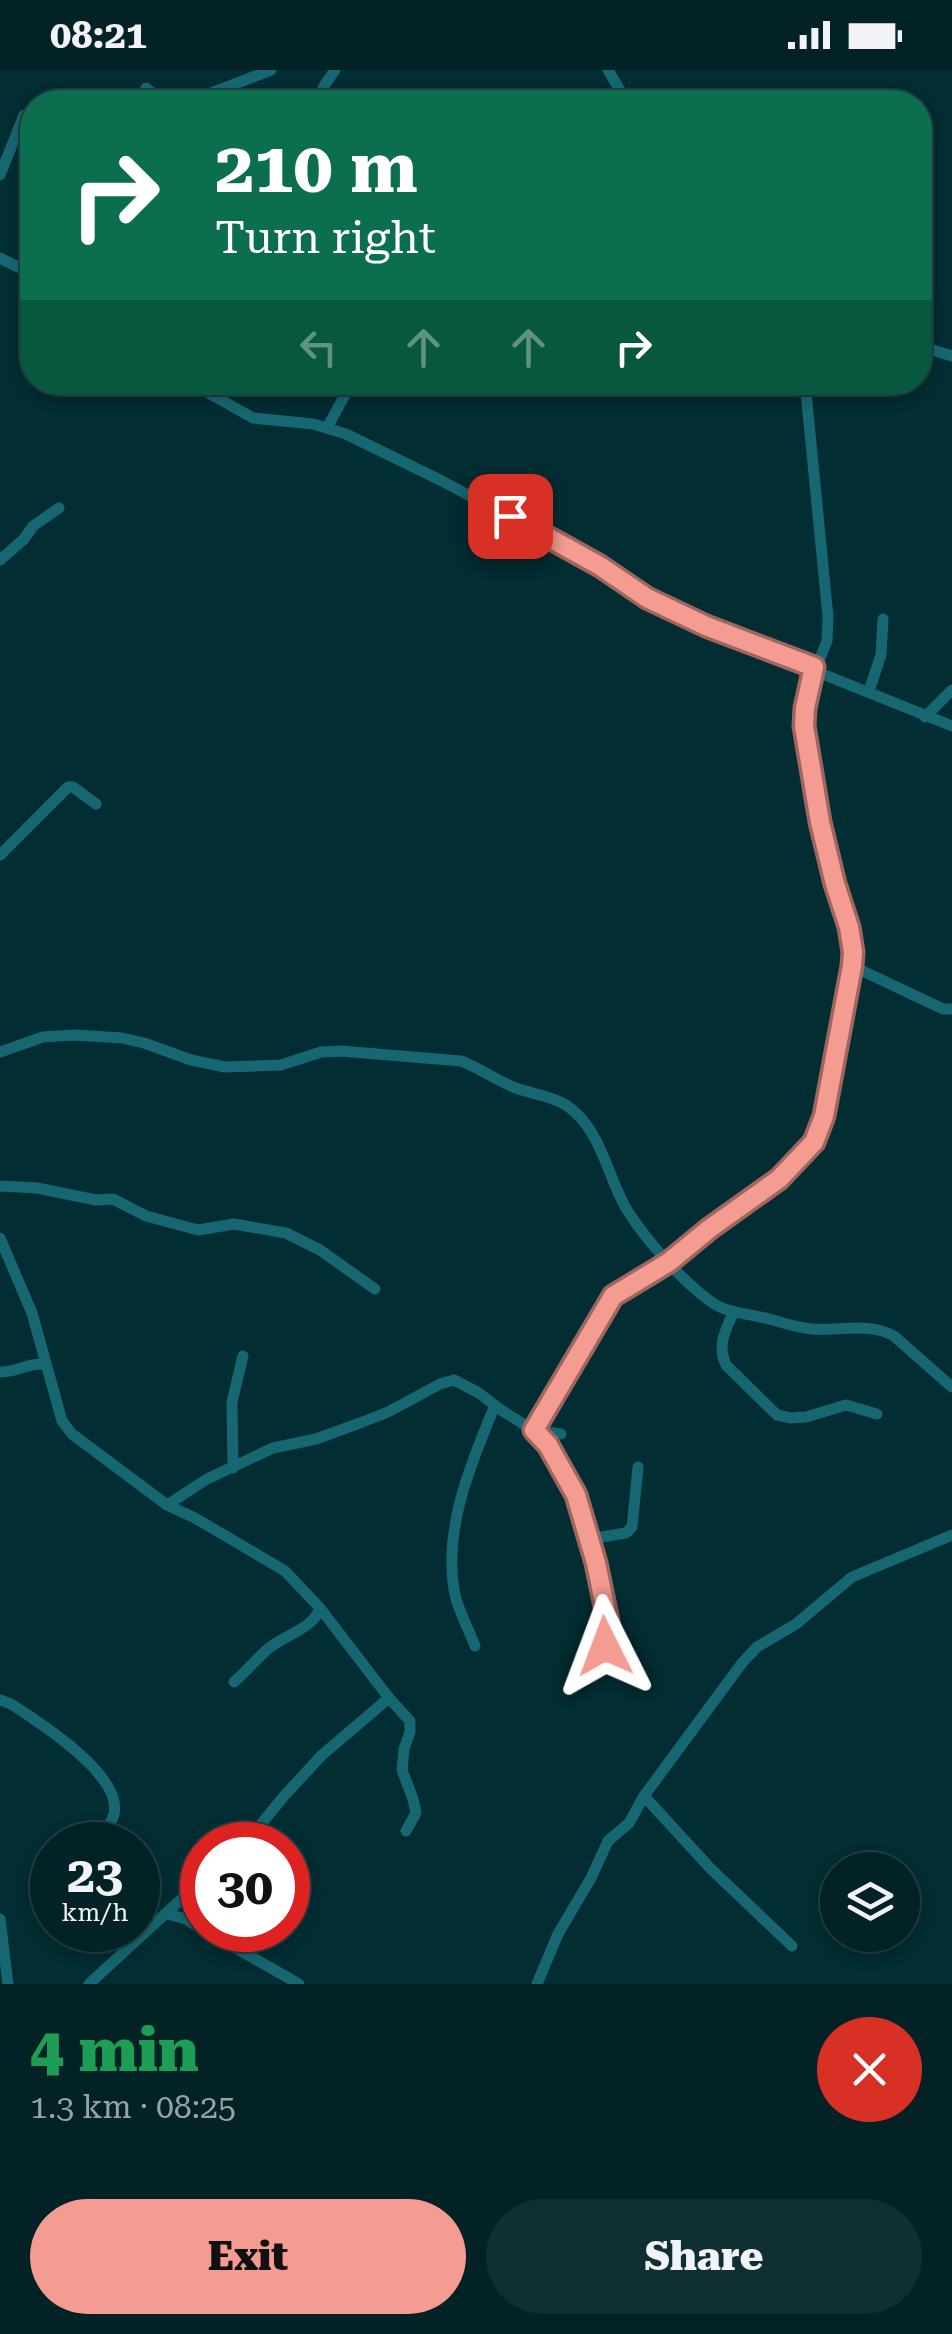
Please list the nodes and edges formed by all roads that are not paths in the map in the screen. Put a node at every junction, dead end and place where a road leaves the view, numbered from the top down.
1 (271, 70) edge
2 (146, 88) dead end
3 (148, 90) edge
4 (219, 90) edge
5 (20, 125) edge
6 (0, 175) edge
7 (212, 395) edge
8 (346, 395) edge
9 (807, 395) edge
10 (326, 428) junction
11 (59, 508) dead end
12 (0, 560) edge
13 (883, 619) dead end
14 (814, 669) junction
15 (952, 690) edge
16 (868, 691) junction
17 (925, 717) junction
18 (952, 726) edge
19 (96, 804) dead end
20 (0, 855) edge
21 (852, 966) junction
22 (952, 1010) edge
23 (0, 1052) edge
24 (0, 1186) edge
25 (0, 1238) edge
26 (669, 1262) junction
27 (376, 1289) dead end
28 (734, 1313) junction
29 (243, 1356) dead end
30 (44, 1364) junction
31 (0, 1372) edge
32 (952, 1387) edge
33 (495, 1406) junction
34 (877, 1414) dead end
35 (534, 1430) junction
36 (561, 1434) dead end
37 (638, 1467) dead end
38 (232, 1468) junction
39 (167, 1506) junction
40 (952, 1535) edge
41 (588, 1539) junction
42 (320, 1608) junction
43 (475, 1646) dead end
44 (605, 1646) dead end
45 (234, 1682) dead end
46 (389, 1698) junction
47 (0, 1700) edge
48 (644, 1796) junction
49 (109, 1822) edge
50 (263, 1822) edge
51 (406, 1830) dead end
52 (180, 1901) edge
53 (166, 1914) junction
54 (180, 1918) edge
55 (0, 1919) edge
56 (792, 1946) dead end
57 (242, 1952) edge
58 (8, 1984) edge
59 (89, 1984) edge
60 (299, 1984) edge
61 (537, 1984) edge

1 - 4 street
2 - 3 street
5 - 6 street
7 - 10 street
8 - 10 street
9 - 14 street
10 - 14 street
11 - 12 street
13 - 16 street
14 - 16 street
14 - 21 street
15 - 17 street
16 - 17 street
17 - 18 street
19 - 20 street
21 - 22 street
21 - 26 street
23 - 26 street
24 - 27 street
25 - 30 street
26 - 28 street
26 - 35 street
28 - 32 street
28 - 34 street
29 - 38 street
30 - 31 street
30 - 39 street
33 - 35 street
33 - 38 street
33 - 43 street
35 - 36 street
35 - 41 street
37 - 41 street
38 - 39 street
39 - 42 street
40 - 48 street
41 - 44 street
42 - 45 street
42 - 46 street
46 - 50 street
46 - 51 street
47 - 49 street
48 - 56 street
48 - 61 street
52 - 53 street
53 - 54 street
53 - 59 street
55 - 58 street
57 - 60 street

